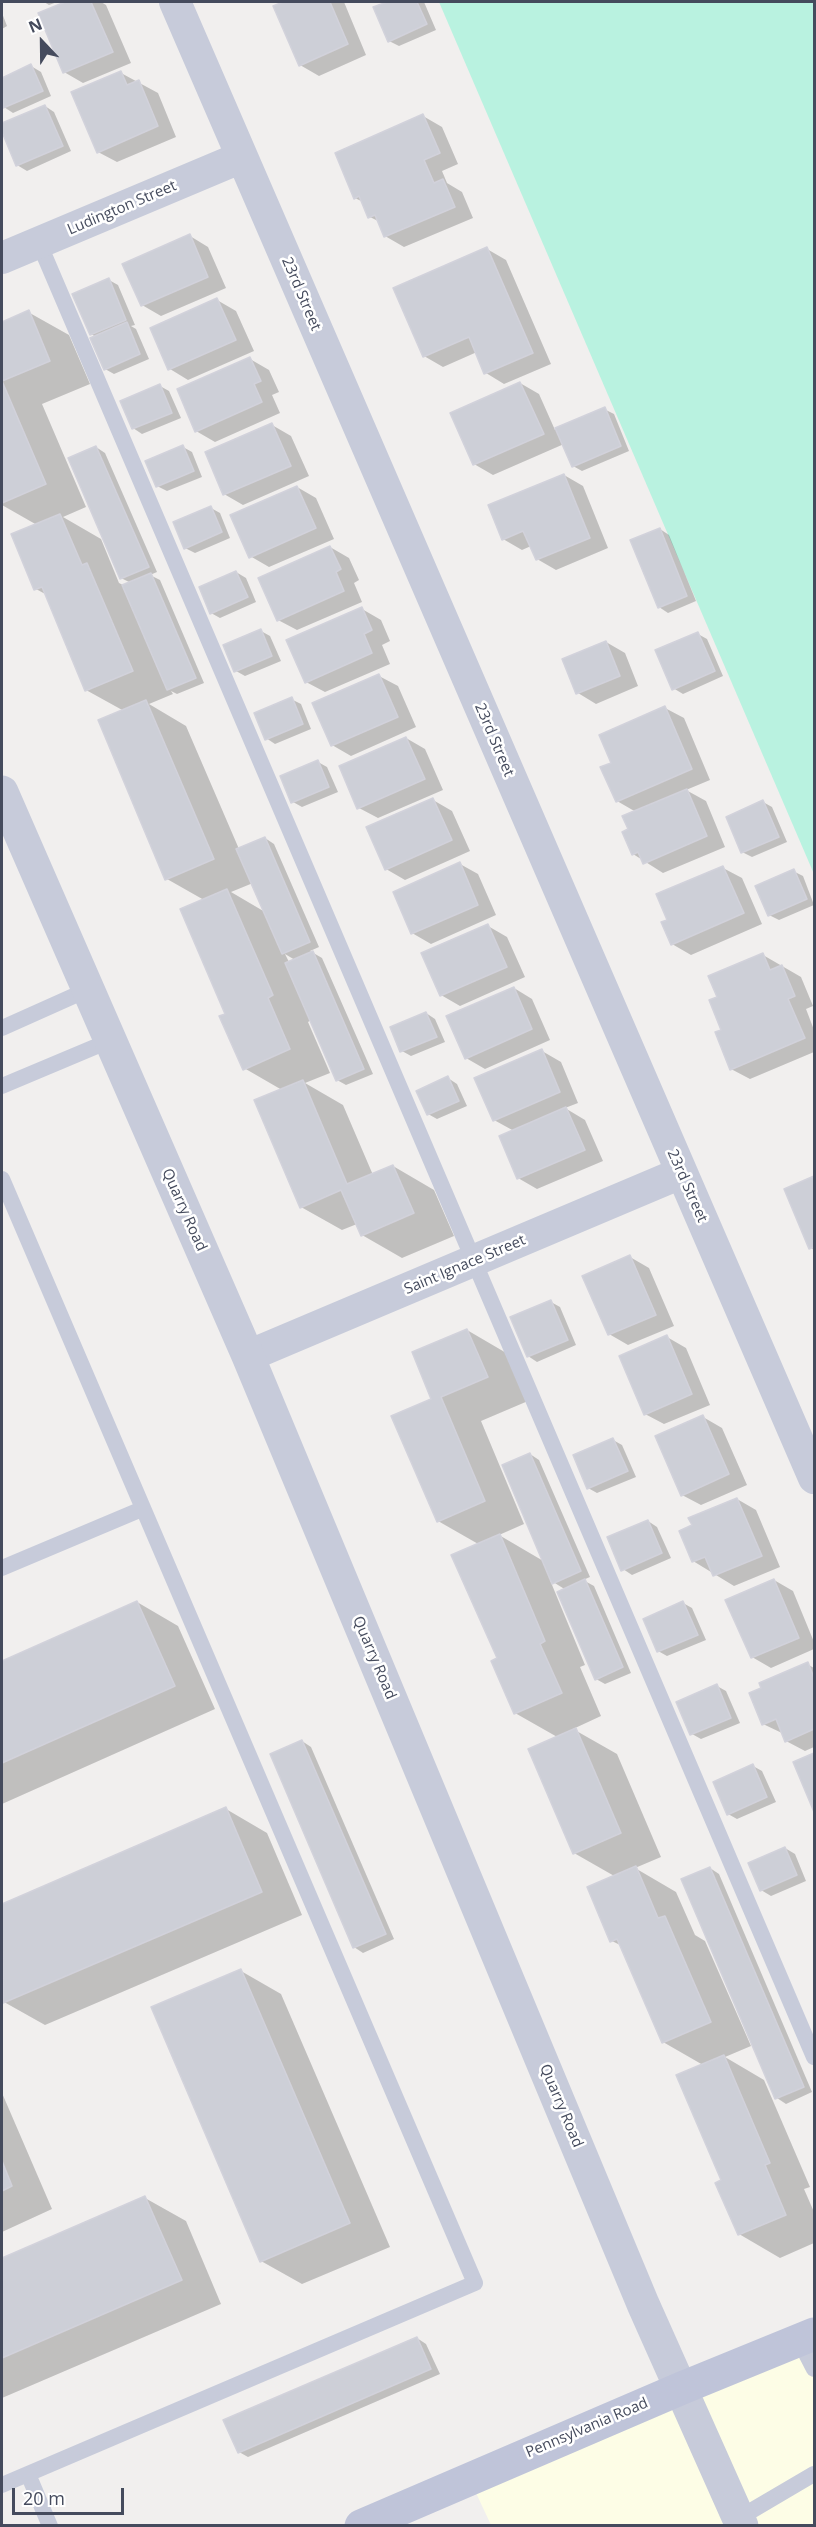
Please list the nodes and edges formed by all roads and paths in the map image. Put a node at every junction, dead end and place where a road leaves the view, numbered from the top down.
1 (175, 2) edge
2 (242, 157) junction
3 (39, 243) junction
4 (2, 258) edge
5 (2, 792) edge
6 (87, 990) junction
7 (2, 1028) edge
8 (109, 1041) junction
9 (2, 1086) edge
10 (681, 1173) junction
11 (2, 1179) edge
12 (474, 1262) junction
13 (248, 1356) junction
14 (814, 1478) edge
15 (142, 1509) junction
16 (2, 1568) edge
17 (814, 2057) edge
18 (807, 2337) edge
19 (814, 2369) edge
20 (682, 2388) junction
21 (27, 2474) junction
22 (814, 2474) edge
23 (2, 2485) edge
24 (740, 2522) edge
25 (50, 2526) edge
26 (361, 2526) edge

1 - 2 street, 23rd Street
2 - 3 street, Ludington Street
2 - 10 street, 23rd Street
3 - 4 street, Ludington Street
3 - 12 lane
5 - 6 street, Quarry Road
6 - 7 lane
6 - 8 street, Quarry Road
8 - 9 lane
8 - 13 street, Quarry Road
10 - 12 street, Saint Ignace Street
10 - 14 street, 23rd Street
11 - 15 lane
12 - 13 street, Saint Ignace Street
12 - 17 lane
13 - 20 street, Quarry Road
15 - 16 lane
15 - 21 lane
18 - 19 lane
18 - 20 main road, Pennsylvania Road
20 - 24 street, Quarry Road
20 - 26 main road, Pennsylvania Road
21 - 23 lane
21 - 25 lane
22 - 24 lane

